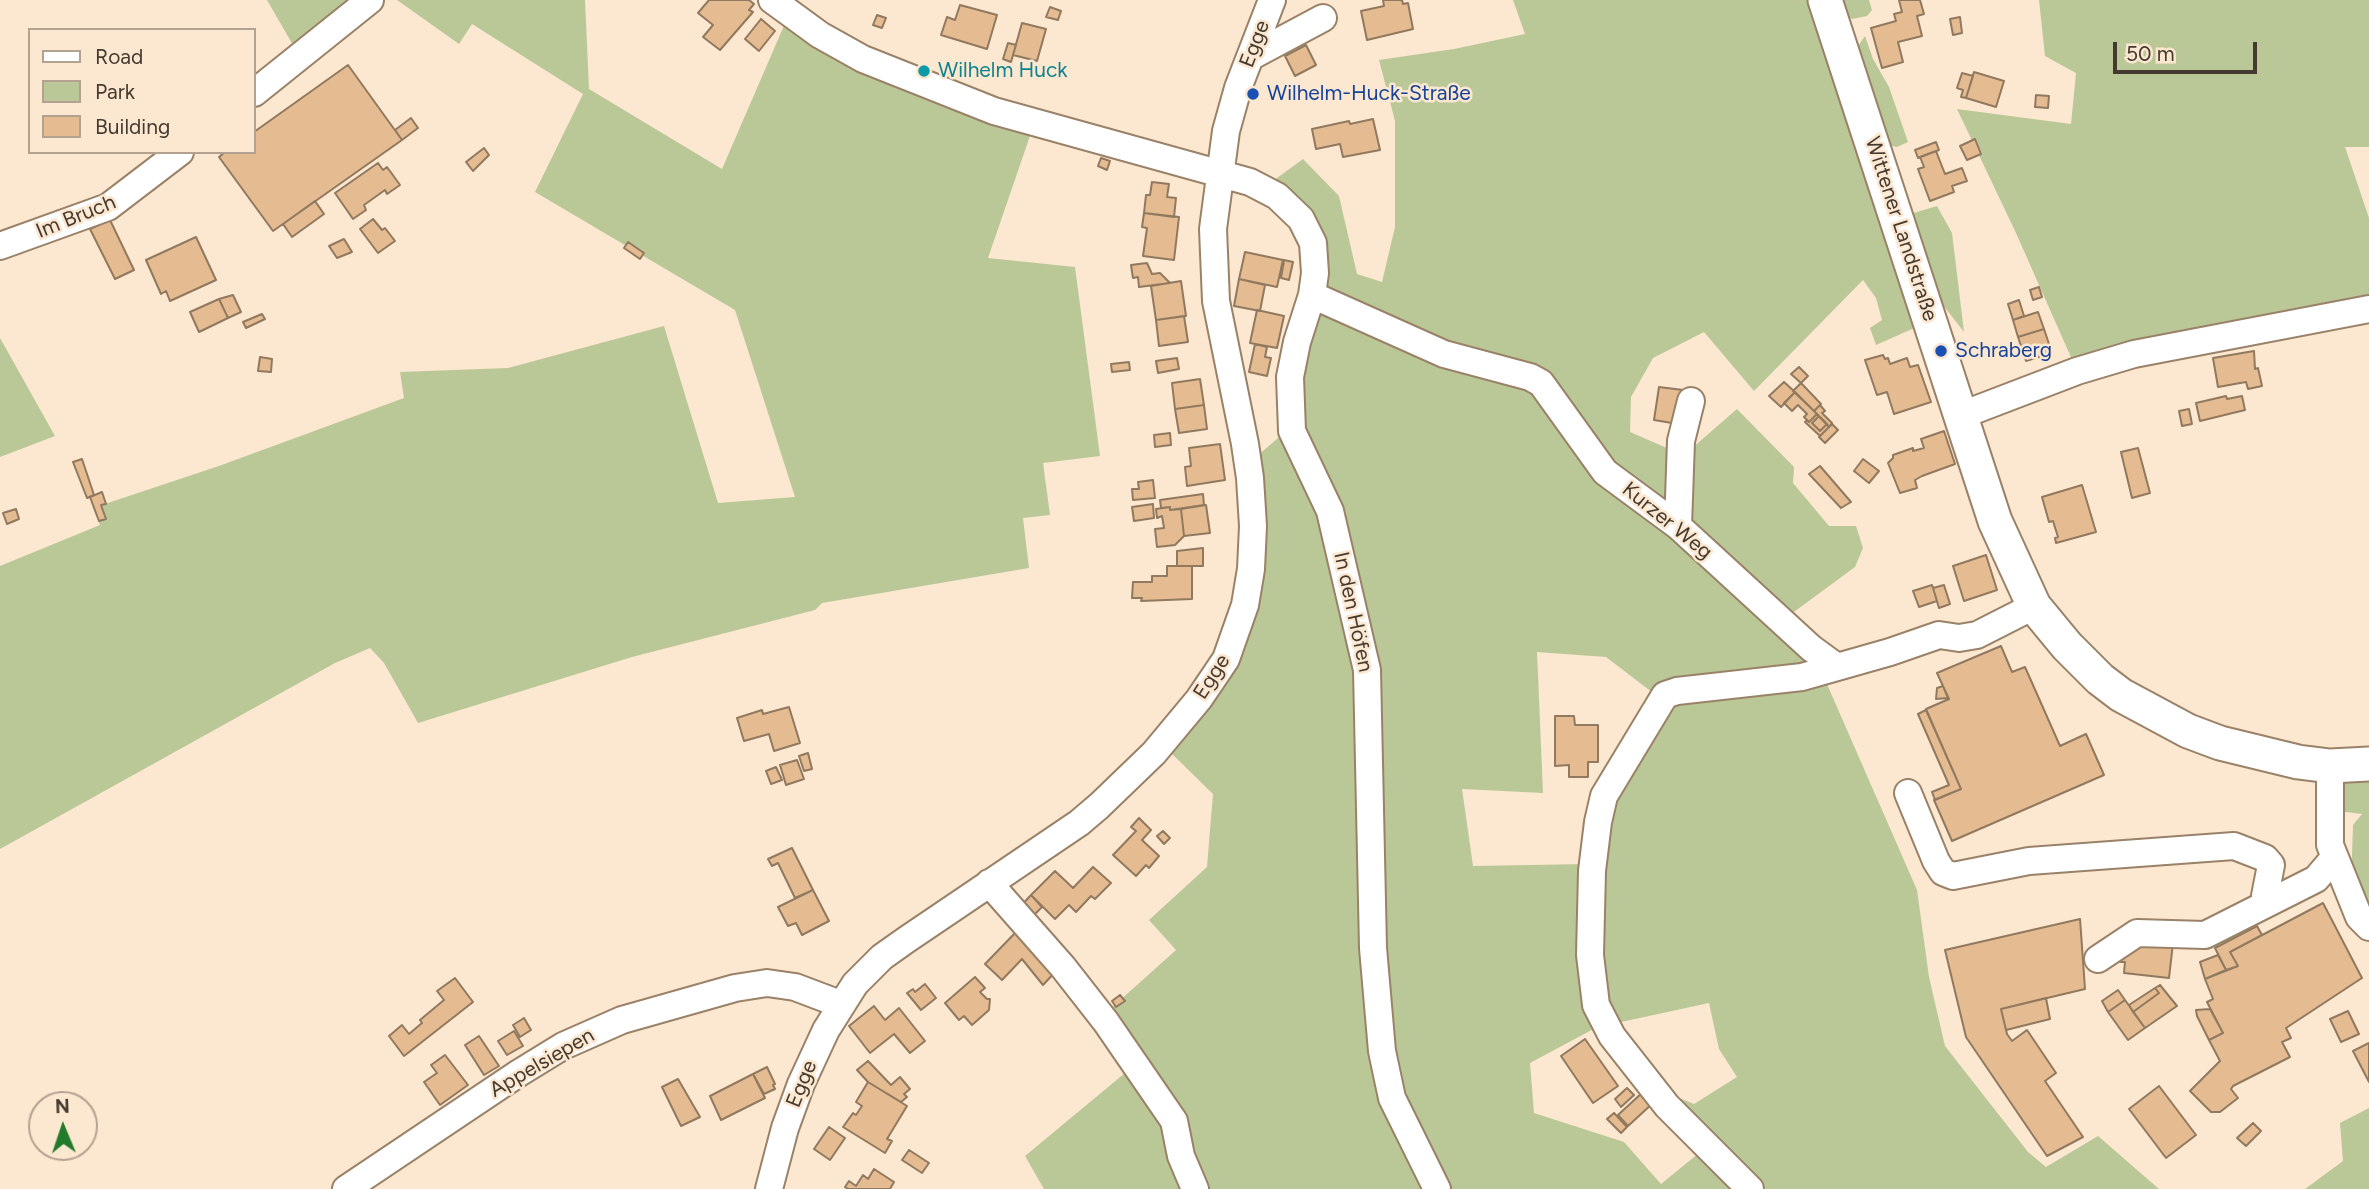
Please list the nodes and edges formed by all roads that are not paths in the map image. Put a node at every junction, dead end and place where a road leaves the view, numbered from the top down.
1 (370, 0) edge
2 (772, 0) edge
3 (1272, 0) edge
4 (1825, 0) edge
5 (1323, 18) dead end
6 (1250, 57) junction
7 (256, 91) edge
8 (177, 154) edge
9 (1219, 172) junction
10 (0, 246) edge
11 (1312, 295) junction
12 (2369, 310) edge
13 (1691, 401) dead end
14 (1962, 415) junction
15 (1678, 526) junction
16 (2034, 606) junction
17 (1959, 638) junction
18 (1837, 667) junction
19 (1889, 672) dead end
20 (2369, 764) edge
21 (2330, 765) junction
22 (1908, 793) dead end
23 (2334, 858) junction
24 (989, 883) junction
25 (2265, 896) dead end
26 (2369, 927) edge
27 (2098, 959) dead end
28 (840, 1004) junction
29 (346, 1189) edge
30 (769, 1189) edge
31 (1195, 1189) edge
32 (1437, 1189) edge
33 (1749, 1189) edge

1 - 7 street
2 - 9 street
3 - 6 street, Egge
4 - 14 main road, Wittener Landstraße
5 - 6 street
6 - 9 street, Egge
8 - 10 street, Im Bruch
9 - 11 street, In den Höfen
9 - 24 street, Egge
11 - 15 street, Kurzer Weg
11 - 32 street, In den Höfen
12 - 14 street
13 - 15 street
14 - 16 main road, Wittener Landstraße
15 - 18 street, Kurzer Weg
16 - 17 street
16 - 21 main road, Wittener Landstraße
17 - 18 street
17 - 19 street
18 - 33 street
20 - 21 main road, Wittener Landstraße
21 - 23 street
22 - 25 street
23 - 26 street
23 - 27 street
24 - 28 street, Egge
24 - 31 street
28 - 29 street, Appelsiepen
28 - 30 street, Egge

